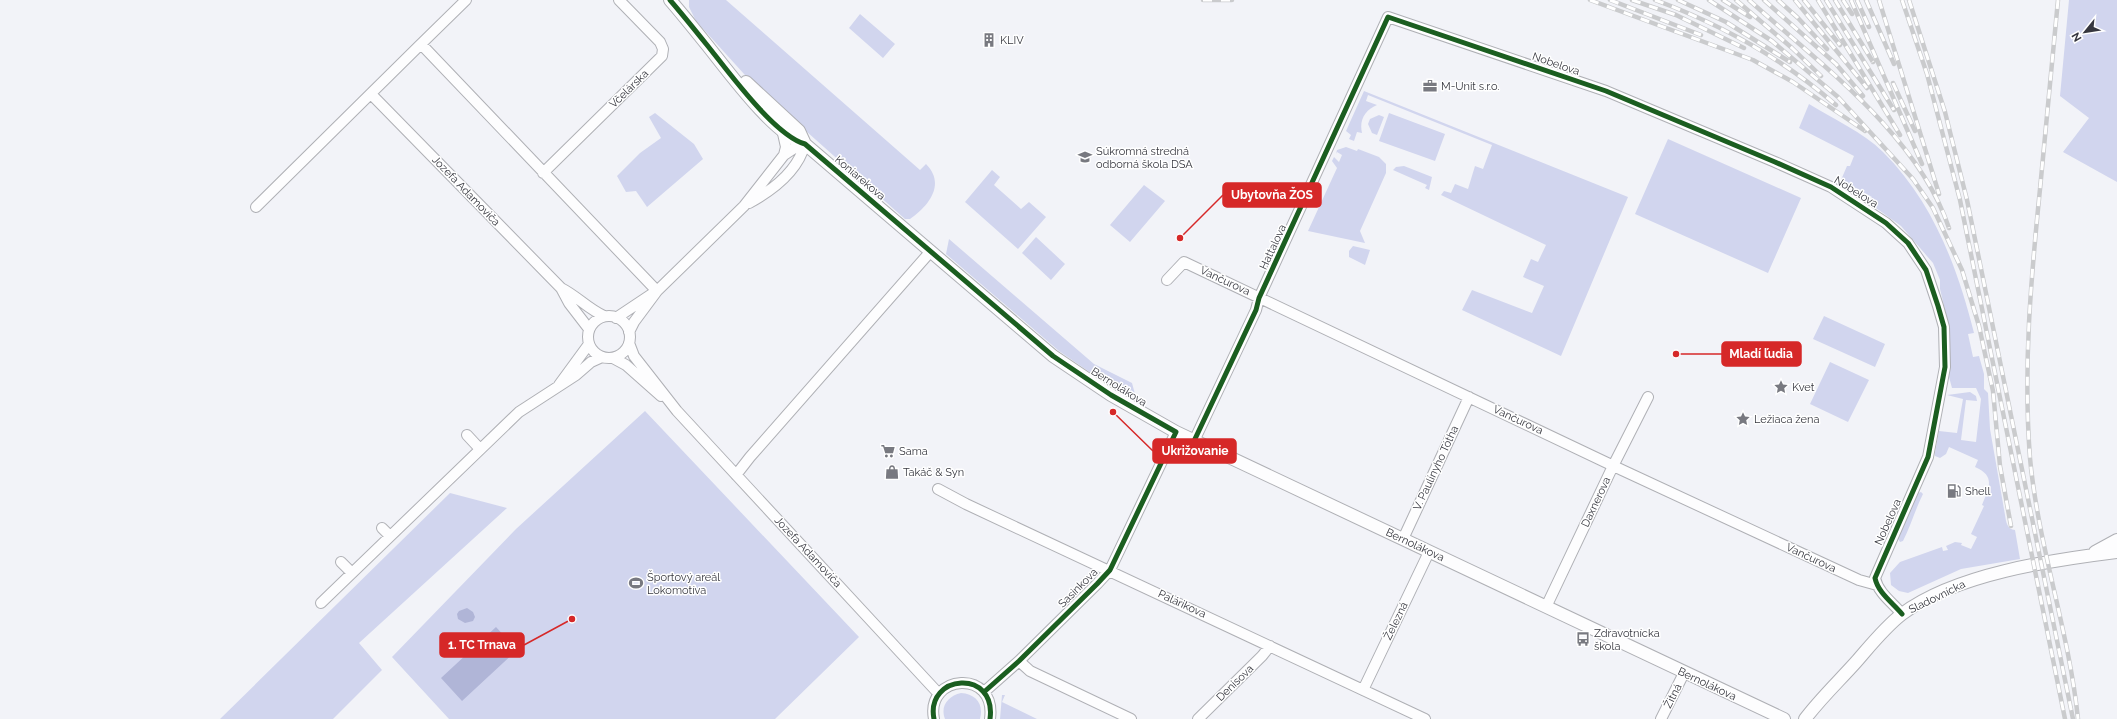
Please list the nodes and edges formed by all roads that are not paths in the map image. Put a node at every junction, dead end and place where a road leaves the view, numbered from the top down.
1 (466, 0) edge
2 (619, 0) edge
3 (670, 0) edge
4 (1388, 17) joint
5 (421, 44) junction
6 (708, 46) junction
7 (371, 94) junction
8 (782, 129) junction
9 (805, 144) junction
10 (784, 155) junction
11 (822, 159) junction
12 (799, 161) junction
13 (543, 173) junction
14 (744, 206) junction
15 (256, 207) dead end
16 (931, 251) junction
17 (1167, 280) dead end
18 (561, 288) junction
19 (657, 291) junction
20 (1260, 298) junction
21 (604, 316) junction
22 (616, 318) junction
23 (589, 329) junction
24 (629, 332) junction
25 (629, 343) junction
26 (589, 344) junction
27 (1053, 356) joint
28 (602, 357) junction
29 (613, 358) junction
30 (558, 385) junction
31 (1469, 397) junction
32 (1648, 397) dead end
33 (677, 411) junction
34 (1176, 432) junction
35 (467, 435) dead end
36 (1194, 441) junction
37 (480, 449) junction
38 (1613, 466) junction
39 (736, 475) junction
40 (938, 489) dead end
41 (382, 528) dead end
42 (390, 536) junction
43 (1403, 539) junction
44 (2117, 540) edge
45 (2117, 547) edge
46 (1430, 552) junction
47 (2117, 552) edge
48 (2090, 555) junction
49 (2117, 557) edge
50 (341, 562) dead end
51 (1110, 570) junction
52 (352, 574) junction
53 (1876, 585) junction
54 (321, 603) dead end
55 (1546, 607) junction
56 (1902, 614) junction
57 (1270, 646) junction
58 (1019, 661) junction
59 (1684, 673) junction
60 (1363, 690) junction
61 (984, 692) junction
62 (939, 694) junction
63 (934, 719) edge
64 (990, 719) edge
65 (1131, 719) edge
66 (1198, 719) edge
67 (1426, 719) edge
68 (1661, 719) edge
69 (1784, 719) edge
70 (1805, 719) edge

1 - 5 street
2 - 13 street, Včelárska
3 - 6 street, Koniarekova
4 - 20 street, Hattalova
4 - 53 street, Nobelova
5 - 7 street
5 - 13 street
6 - 8 street, Koniarekova
6 - 9 street, Koniarekova
7 - 15 street
7 - 18 street, Jozefa Adamoviča
8 - 9 street, Koniarekova
8 - 10 street
9 - 10 street
9 - 11 street, Koniarekova
9 - 12 street
10 - 14 street
11 - 12 street
11 - 16 street, Koniarekova
12 - 14 street
13 - 19 street
14 - 19 street
16 - 27 street, Koniarekova
16 - 39 street
17 - 20 street, Vančurova
18 - 21 street, Jozefa Adamoviča
18 - 23 street, Jozefa Adamoviča
19 - 22 street
19 - 24 street
20 - 31 street, Vančurova
20 - 36 street, Hattalova
21 - 22 street
21 - 23 street
22 - 24 street
23 - 26 street
24 - 25 street
25 - 29 street
25 - 33 street, Jozefa Adamoviča
26 - 28 street
26 - 30 street
27 - 34 street, Bernolákova
28 - 29 street
28 - 30 street
29 - 33 street, Jozefa Adamoviča
30 - 37 street
31 - 38 street, Vančurova
31 - 43 street, V. Paulínyho Tótha
32 - 38 street, Daxnerova
33 - 39 street, Jozefa Adamoviča
34 - 36 street, Bernolákova
34 - 51 street, Sasinkova
35 - 37 street
36 - 43 street, Bernolákova
37 - 42 street
38 - 53 street, Vančurova
38 - 55 street, Daxnerova
39 - 62 street, Jozefa Adamoviča
40 - 51 street, Palárikova
41 - 42 street
42 - 52 street
43 - 46 street, Bernolákova
44 - 48 street
45 - 48 street, Sladovnícka
46 - 55 street, Bernolákova
46 - 60 street, Železná
47 - 48 street, Sladovnícka
48 - 49 street
48 - 56 street, Sladovnícka
50 - 52 street
51 - 57 street, Palárikova
51 - 58 street, Sasinkova
52 - 54 street
53 - 56 street
55 - 59 street, Bernolákova
56 - 70 street, Sladovnícka
57 - 60 street, Palárikova
57 - 66 street, Denisova
58 - 61 street, Sasinkova
58 - 65 street
59 - 68 street, Žitná
59 - 69 street, Bernolákova
60 - 67 street, Palárikova
61 - 62 street
61 - 64 street
62 - 63 street

